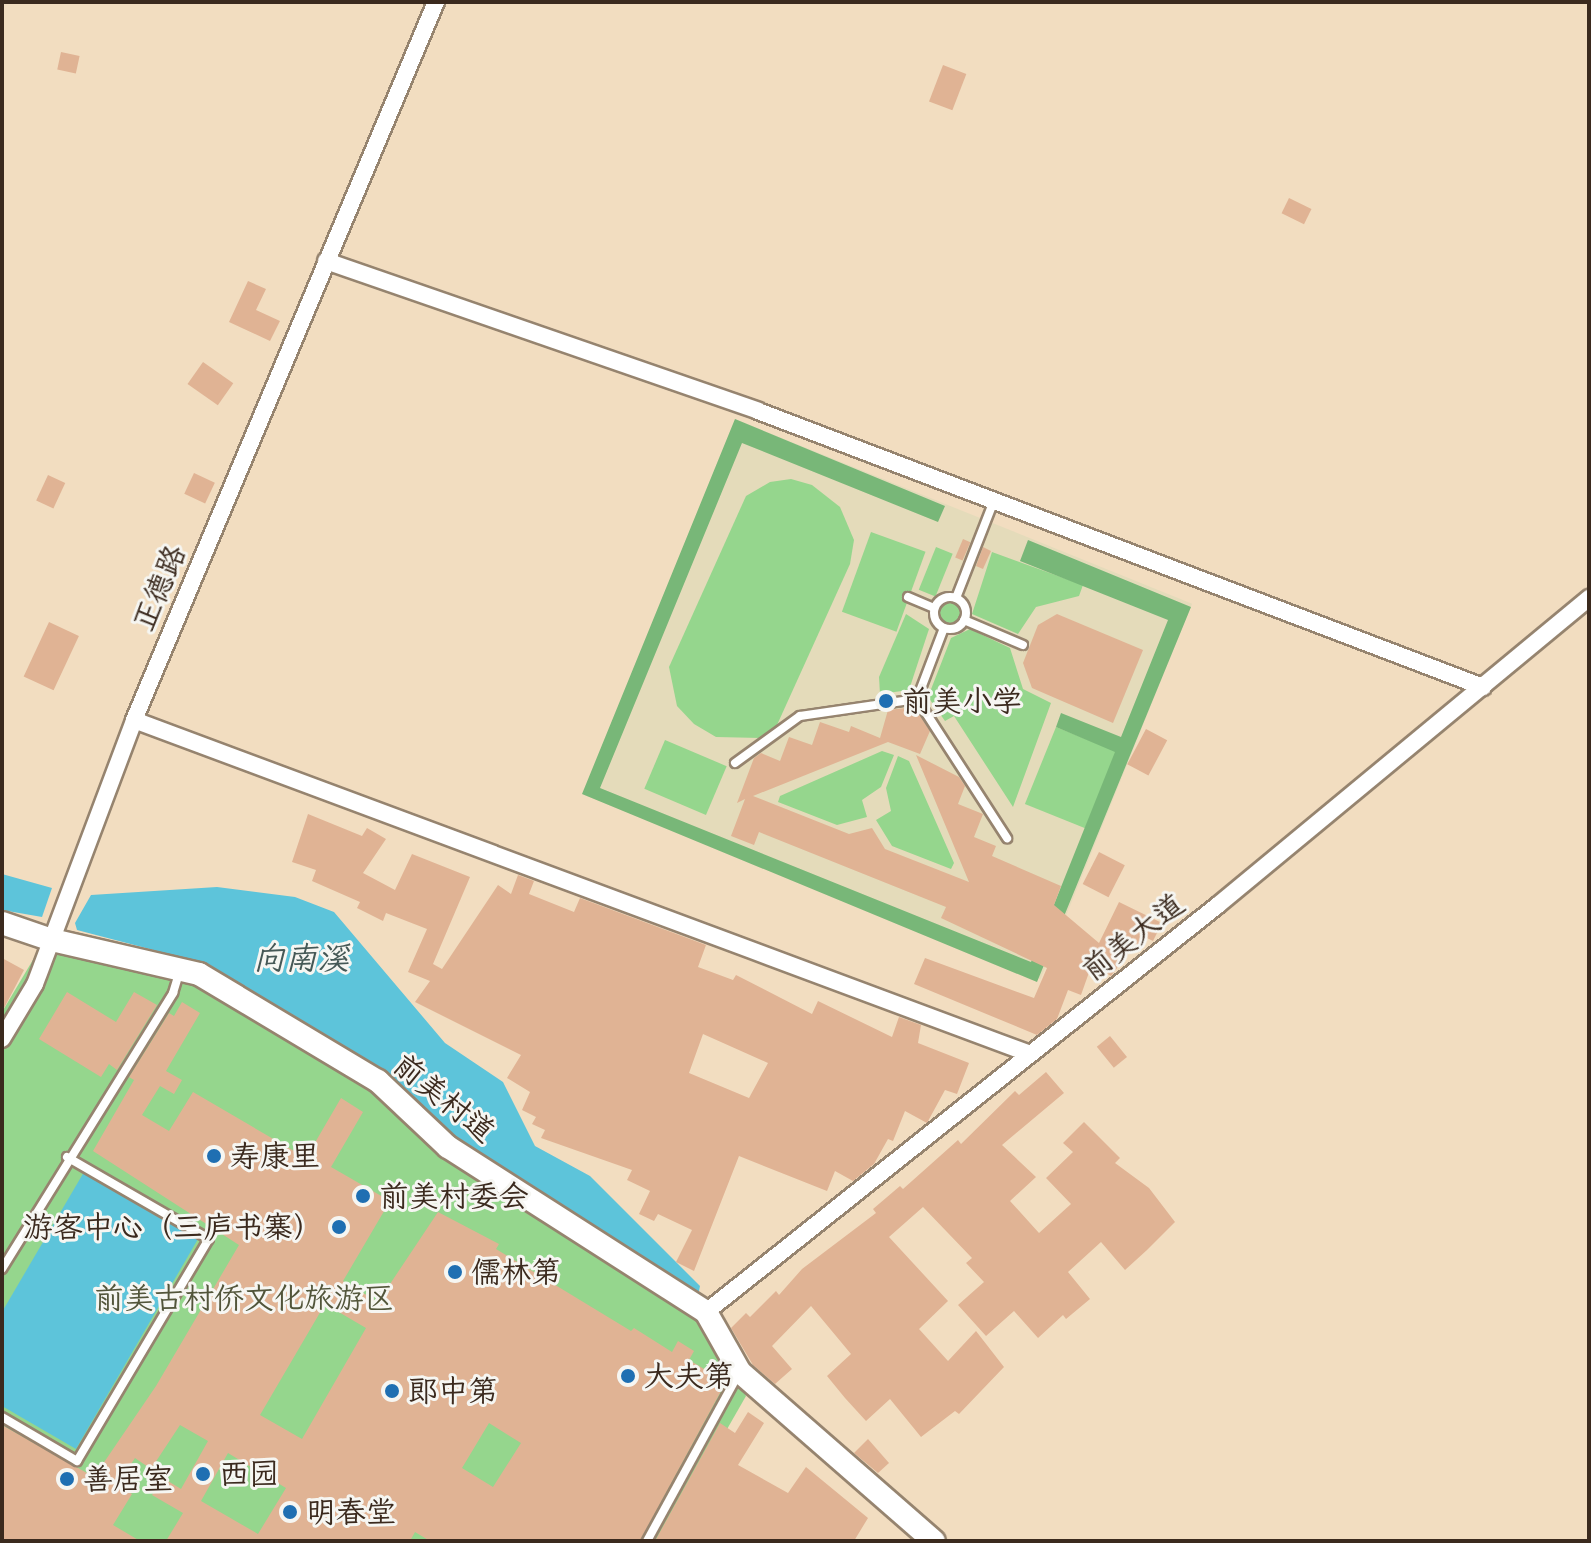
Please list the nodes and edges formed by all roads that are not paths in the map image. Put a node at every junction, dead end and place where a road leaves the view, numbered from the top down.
1 (436, 2) edge
2 (326, 261) junction
3 (993, 503) junction
4 (908, 597) dead end
5 (956, 598) junction
6 (1589, 598) edge
7 (934, 608) junction
8 (964, 620) junction
9 (944, 628) junction
10 (1023, 645) dead end
11 (1483, 687) junction
12 (917, 699) junction
13 (134, 720) junction
14 (735, 763) dead end
15 (1007, 838) dead end
16 (2, 923) edge
17 (52, 940) junction
18 (180, 968) junction
19 (2, 1039) edge
20 (1030, 1054) junction
21 (67, 1157) junction
22 (2, 1269) edge
23 (706, 1312) junction
24 (740, 1372) junction
25 (2, 1417) edge
26 (647, 1541) edge
27 (934, 1541) edge

1 - 2 street, 正德路
2 - 3 street
2 - 13 street, 正德路
3 - 5 lane
3 - 11 street
4 - 7 lane
5 - 7 lane
5 - 8 lane
6 - 11 street, 前美大道
7 - 9 lane
8 - 9 lane
8 - 10 lane
9 - 12 lane
11 - 20 street, 前美大道
12 - 14 lane
12 - 15 lane
13 - 17 street, 正德路
13 - 20 street
16 - 17 street, 前美村道
17 - 18 street, 前美村道
17 - 19 street, 正德路
18 - 21 lane
18 - 23 street, 前美村道
20 - 23 street, 前美大道
21 - 22 lane
21 - 25 lane
23 - 24 street, 前美村道
24 - 26 lane
24 - 27 street, 前美村道

